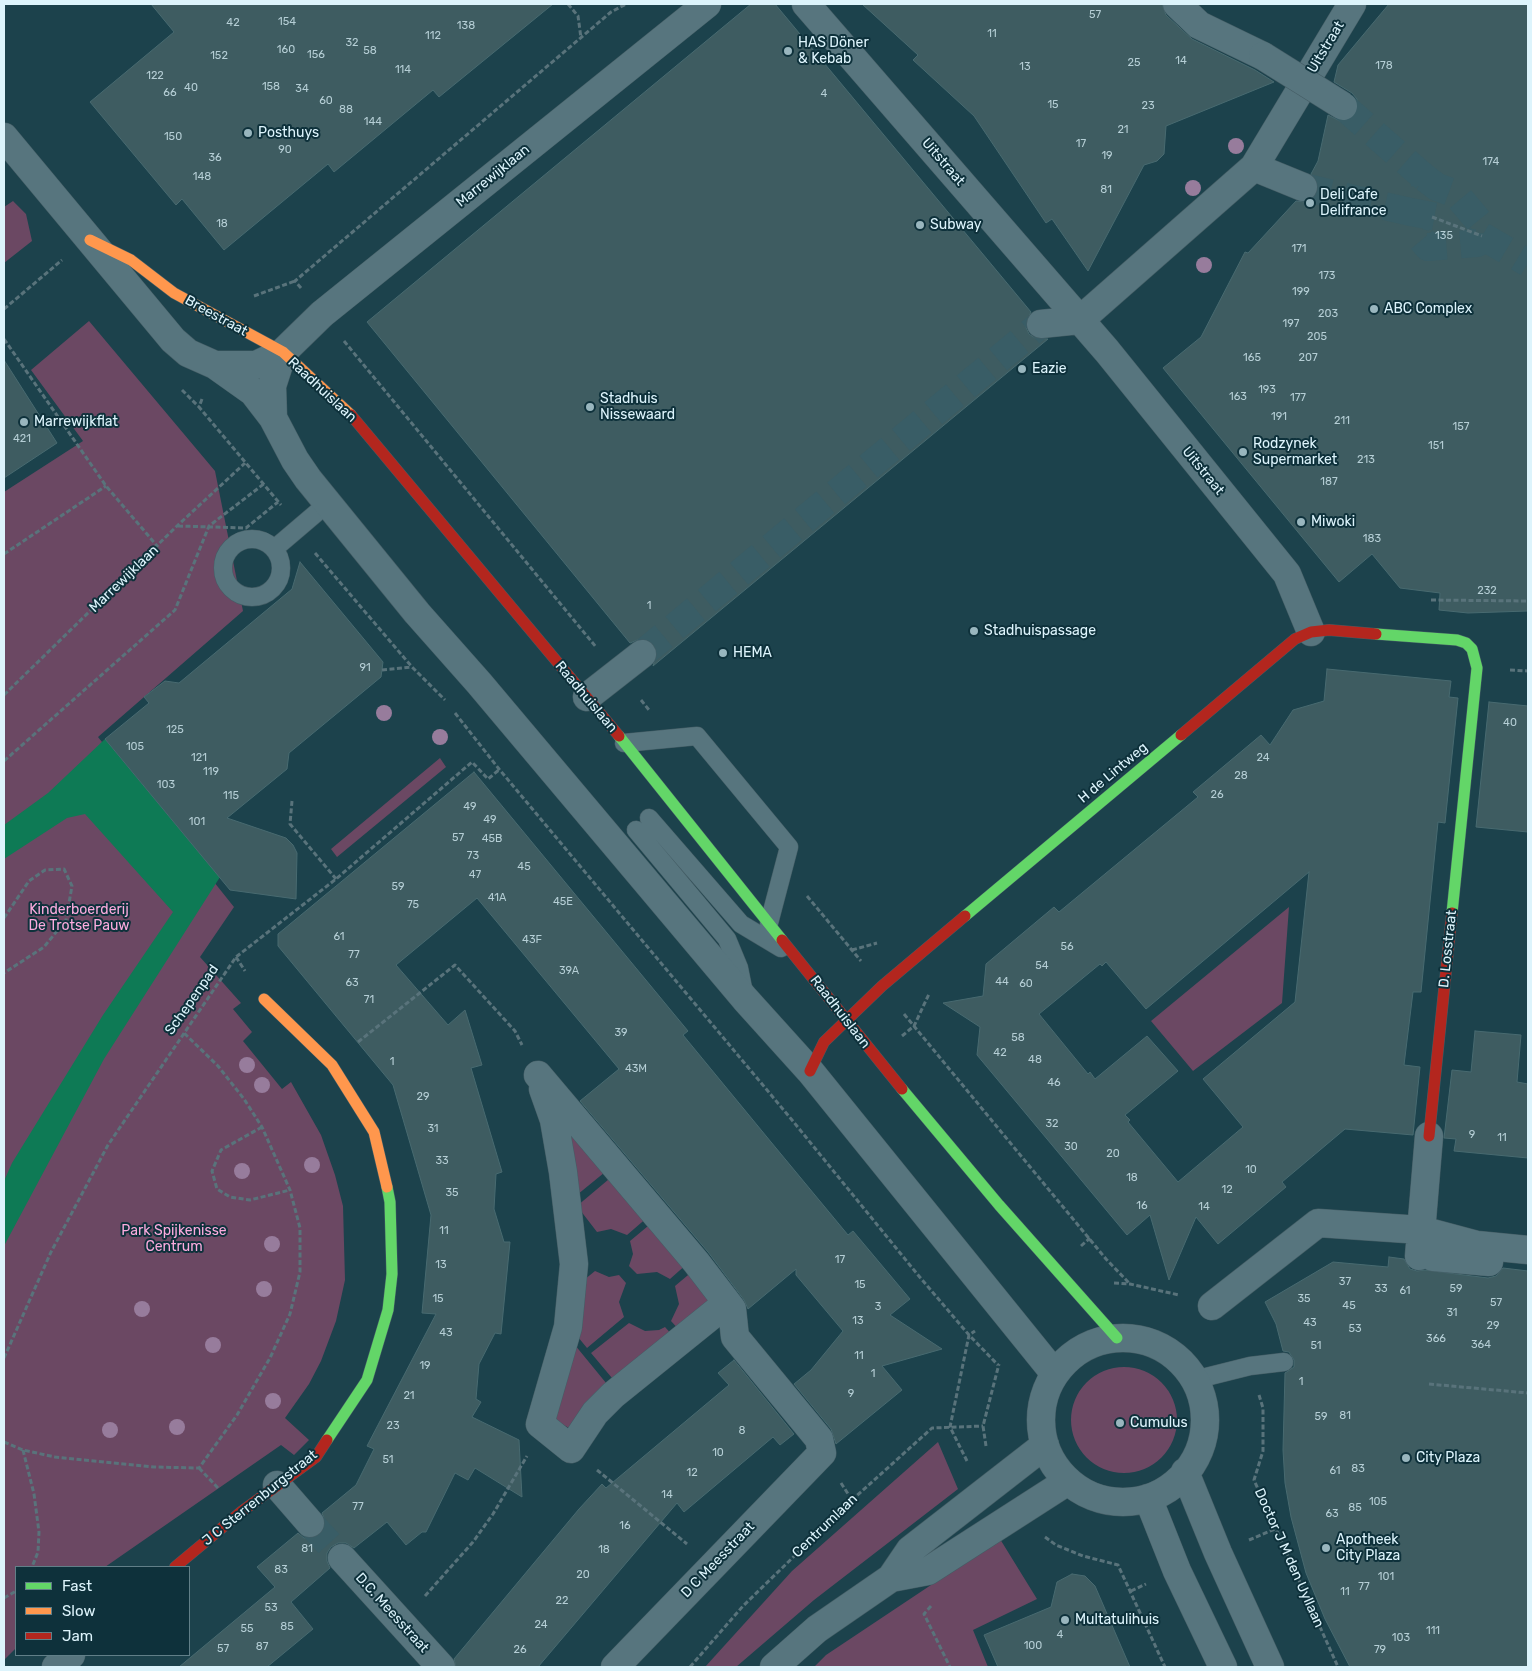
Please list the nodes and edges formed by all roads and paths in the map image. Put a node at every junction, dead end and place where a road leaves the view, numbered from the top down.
1 (568, 4) edge
2 (626, 4) edge
3 (707, 4) edge
4 (806, 4) edge
5 (1177, 4) edge
6 (1352, 4) edge
7 (581, 38) junction
8 (1343, 106) tunnel mouth
9 (4, 137) edge
10 (1254, 167) junction
11 (1303, 187) tunnel mouth
12 (1432, 217) tunnel mouth
13 (1482, 236) tunnel mouth
14 (90, 240) junction
15 (4, 309) edge
16 (322, 314) junction
17 (1080, 320) junction
18 (1041, 324) tunnel mouth
19 (4, 339) edge
20 (283, 352) junction
21 (215, 365) junction
22 (273, 418) junction
23 (245, 463) dead end
24 (106, 486) junction
25 (328, 503) junction
26 (299, 528) junction
27 (158, 546) junction
28 (274, 549) dead end
29 (4, 554) edge
30 (1439, 600) dead end
31 (1528, 601) edge
32 (1311, 632) junction
33 (642, 654) tunnel mouth
34 (412, 667) junction
35 (1477, 668) joint
36 (382, 670) dead end
37 (617, 672) junction
38 (4, 695) edge
39 (588, 697) junction
40 (624, 743) junction
41 (4, 761) edge
42 (499, 769) junction
43 (292, 801) dead end
44 (649, 818) dead end
45 (636, 830) dead end
46 (336, 879) junction
47 (4, 918) edge
48 (769, 923) junction
49 (798, 959) junction
50 (4, 973) edge
51 (264, 998) dead end
52 (745, 999) junction
53 (846, 1019) junction
54 (183, 1032) junction
55 (332, 1065) junction
56 (810, 1071) junction
57 (538, 1075) junction
58 (262, 1127) junction
59 (1429, 1136) joint
60 (290, 1190) junction
61 (1090, 1238) dead end
62 (1424, 1247) junction
63 (1528, 1250) edge
64 (1528, 1266) edge
65 (1053, 1268) junction
66 (1130, 1284) dead end
67 (727, 1303) junction
68 (1212, 1306) joint
69 (1002, 1310) junction
70 (969, 1335) junction
71 (1117, 1338) junction
72 (4, 1358) edge
73 (1284, 1362) dead end
74 (998, 1365) dead end
75 (1250, 1366) junction
76 (1054, 1374) junction
77 (1194, 1380) junction
78 (1429, 1384) dead end
79 (1528, 1393) edge
80 (540, 1424) junction
81 (950, 1427) junction
82 (4, 1442) edge
83 (1045, 1445) junction
84 (571, 1449) junction
85 (23, 1450) junction
86 (1186, 1472) junction
87 (1068, 1481) junction
88 (277, 1485) junction
89 (991, 1485) junction
90 (1148, 1498) junction
91 (1020, 1514) junction
92 (310, 1523) tunnel mouth
93 (342, 1558) tunnel mouth
94 (713, 1565) junction
95 (32, 1566) edge
96 (176, 1566) edge
97 (891, 1578) junction
98 (15, 1592) edge
99 (4, 1598) edge
100 (401, 1623) junction
101 (70, 1656) edge
102 (56, 1667) edge
103 (441, 1667) edge
104 (615, 1667) edge
105 (690, 1667) edge
106 (774, 1667) edge
107 (1165, 1667) edge
108 (1223, 1667) edge
109 (1270, 1667) edge
110 (1338, 1667) edge

1 - 7 path
2 - 7 path
3 - 16 street, Marrewijklaan
4 - 17 street, Uitstraat
5 - 8 street, bridge
6 - 10 street, Uitstraat
7 - 16 path
9 - 14 street, Breestraat
10 - 11 street
10 - 17 street, Uitstraat
12 - 13 path
14 - 15 path
14 - 20 street, Breestraat
14 - 21 street, Breestraat
16 - 20 street, Marrewijklaan
16 - 37 path
17 - 18 street
17 - 32 street, Uitstraat
19 - 24 path
20 - 21 street, Breestraat
20 - 22 street, Raadhuislaan
20 - 39 street, Raadhuislaan
21 - 22 street, Breestraat
22 - 25 street, Raadhuislaan
23 - 27 path, Marrewijklaan
24 - 27 path
24 - 29 path
25 - 26 lane
25 - 52 street, Raadhuislaan
26 - 28 lane
26 - 34 path
26 - 41 path
27 - 38 path, Marrewijklaan
30 - 31 path
32 - 35 street, H de Lintweg
32 - 53 street, H de Lintweg
33 - 37 street
34 - 36 path
34 - 42 path
35 - 59 street, D. Losstraat
37 - 39 street
39 - 40 street, Raadhuislaan
40 - 48 street, Raadhuislaan
40 - 48 lane
42 - 46 path, Schepenpad
42 - 70 path
43 - 46 path
44 - 49 lane
45 - 52 lane
46 - 54 path, Schepenpad
47 - 50 path
48 - 49 street, Raadhuislaan
49 - 53 street, Raadhuislaan
51 - 55 street, J C Sterrenburgstraat
52 - 56 street, Raadhuislaan
53 - 56 street, H de Lintweg
53 - 65 street, Raadhuislaan
54 - 58 path
54 - 72 path, Schepenpad
55 - 57 path
55 - 88 street, J C Sterrenburgstraat
56 - 69 street, Raadhuislaan
57 - 67 street
57 - 80 street
58 - 60 path
58 - 60 path
59 - 62 street, D. Losstraat
60 - 85 path
61 - 65 path
62 - 63 street
62 - 64 street
62 - 68 street
65 - 71 street, Raadhuislaan
66 - 68 path
67 - 84 street
67 - 94 street, D C Meesstraat
69 - 70 path
69 - 76 street, Raadhuislaan
70 - 74 path
70 - 81 path
71 - 76 street
71 - 77 street
73 - 75 lane
75 - 77 lane
75 - 110 path, Doctor J M den Uyllaan
76 - 83 street
77 - 86 street
78 - 79 path
80 - 84 street
80 - 100 path
81 - 89 path
81 - 89 path, Centrumlaan
81 - 105 path, Centrumlaan
82 - 85 path
83 - 87 street
83 - 89 street
84 - 94 path
85 - 95 path
86 - 90 street
86 - 109 street
87 - 90 street
87 - 91 street
88 - 92 street
88 - 96 street, J C Sterrenburgstraat
89 - 97 street
90 - 108 street
91 - 97 street
91 - 107 path
93 - 100 street, D.C. Meesstraat
94 - 104 street, D C Meesstraat
97 - 106 street
98 - 99 path
100 - 103 street, D.C. Meesstraat
101 - 102 street

